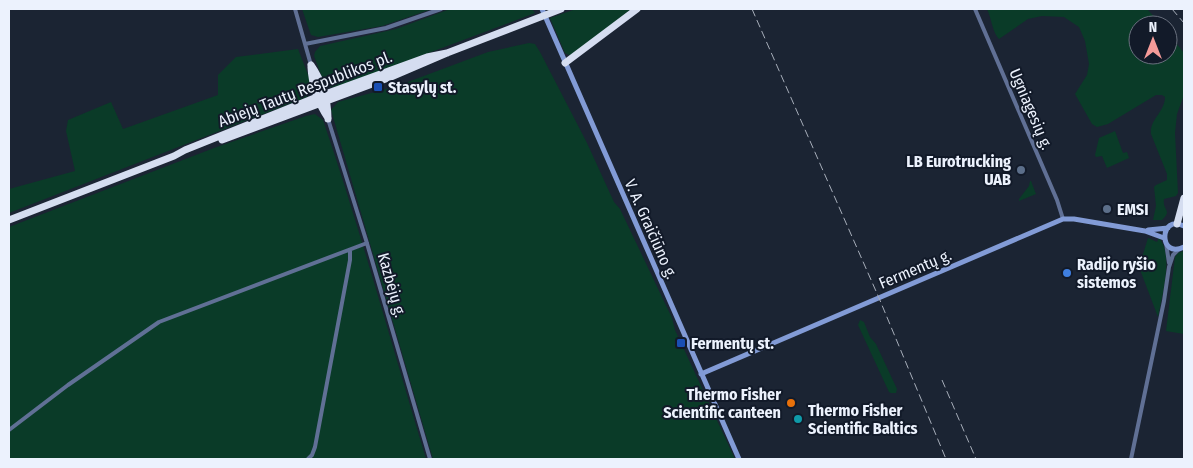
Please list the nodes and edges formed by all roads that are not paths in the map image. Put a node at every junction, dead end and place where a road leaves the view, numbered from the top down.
1 (295, 9) edge
2 (441, 9) edge
3 (542, 9) edge
4 (560, 9) edge
5 (637, 9) edge
6 (975, 9) edge
7 (305, 44) junction
8 (565, 63) junction
9 (311, 65) junction
10 (326, 97) junction
11 (318, 100) junction
12 (328, 119) junction
13 (1184, 198) edge
14 (1063, 219) junction
15 (9, 220) edge
16 (1180, 225) edge
17 (1168, 228) junction
18 (1145, 231) junction
19 (1165, 241) junction
20 (367, 243) junction
21 (1182, 248) edge
22 (350, 250) junction
23 (1170, 267) junction
24 (701, 374) junction
25 (9, 430) edge
26 (308, 459) edge
27 (430, 459) edge
28 (739, 459) edge
29 (1131, 459) edge

1 - 7 street
2 - 7 street
3 - 8 main road, V. A. Graičiūno g.
4 - 10 highway, Abiejų Tautų Respublikos pl.
5 - 8 highway
6 - 14 street, Ugniagesių g.
7 - 9 street
8 - 24 main road, V. A. Graičiūno g.
9 - 10 highway
9 - 11 highway
10 - 11 highway, Abiejų Tautų Respublikos pl.
10 - 12 highway
11 - 12 highway
11 - 15 highway, Abiejų Tautų Respublikos pl.
12 - 20 street, Kazbėjų g.
13 - 16 highway
14 - 18 main road, Fermentų g.
14 - 24 main road, Fermentų g.
16 - 17 main road, Fermentų g.
17 - 18 main road, Fermentų g.
17 - 19 main road
18 - 19 main road, Fermentų g.
19 - 21 main road, Fermentų g.
19 - 23 street
20 - 22 street
20 - 27 street, Kazbėjų g.
21 - 23 street
22 - 25 street
22 - 26 street
23 - 29 street
24 - 28 main road, V. A. Graičiūno g.

